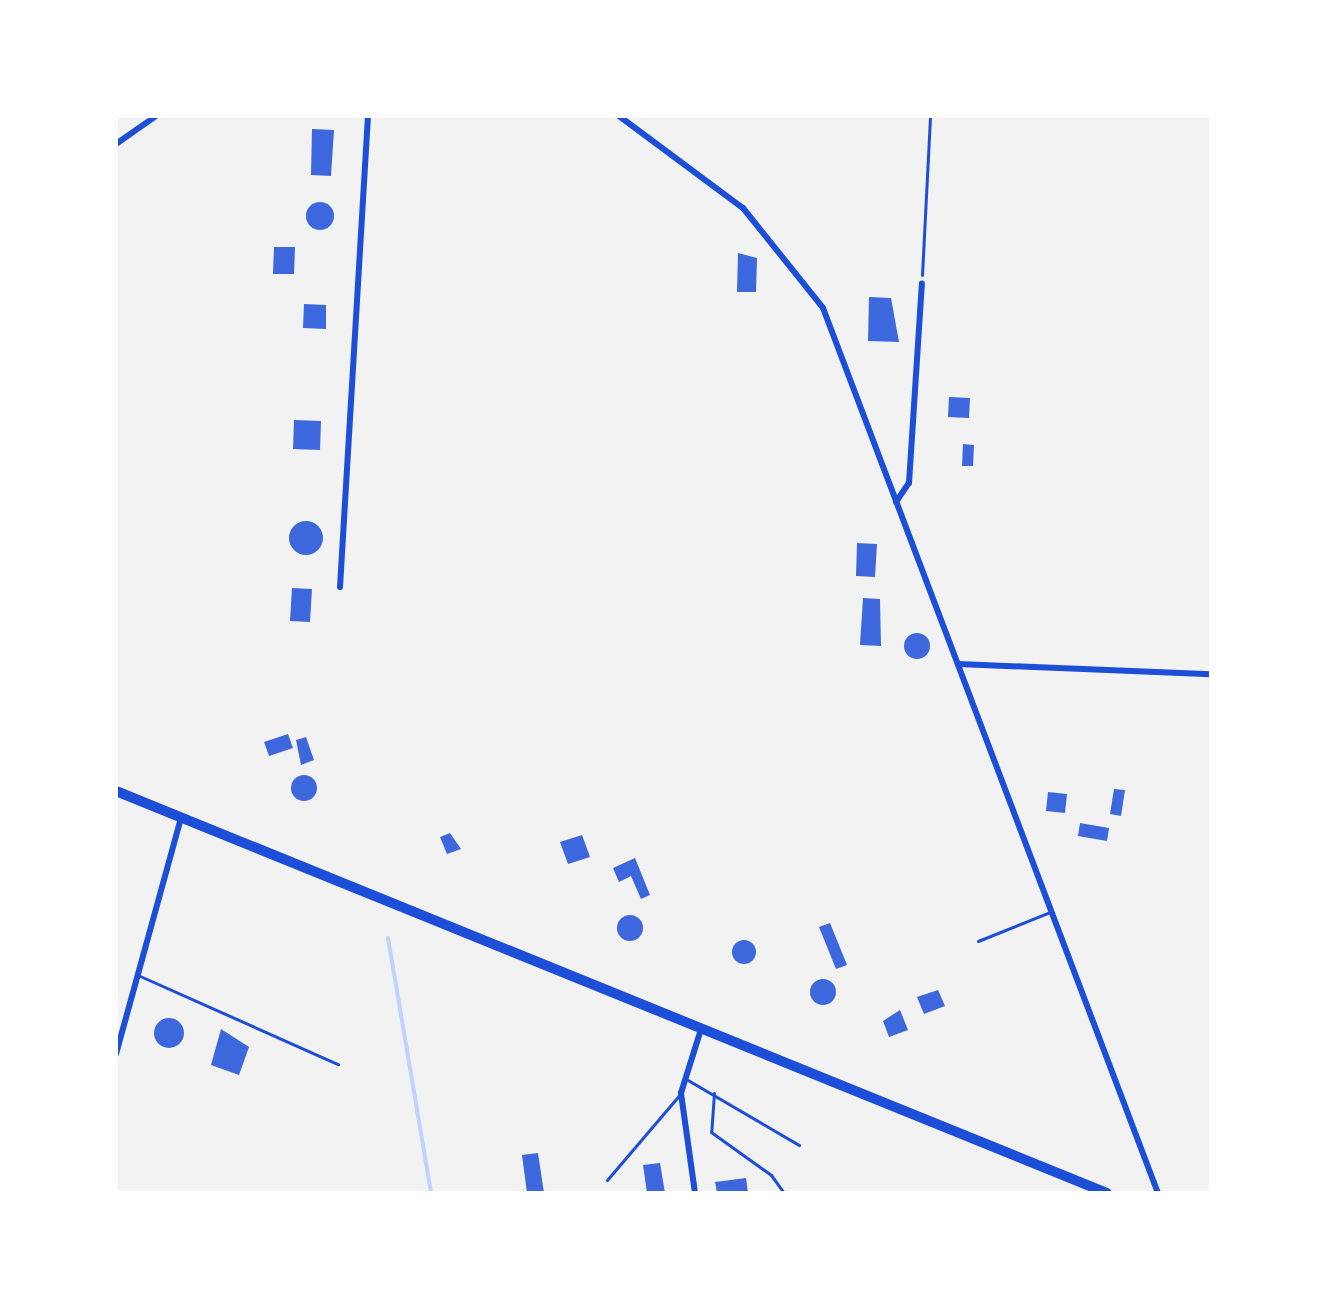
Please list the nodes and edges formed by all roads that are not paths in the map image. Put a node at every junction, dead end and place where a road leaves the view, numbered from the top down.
1 (156, 116) edge
2 (368, 116) edge
3 (619, 116) edge
4 (116, 144) edge
5 (922, 283) road end
6 (896, 502) junction
7 (340, 587) dead end
8 (958, 664) junction
9 (1211, 674) edge
10 (116, 791) edge
11 (181, 818) junction
12 (1050, 912) junction
13 (978, 941) dead end
14 (137, 974) junction
15 (701, 1029) junction
16 (116, 1054) edge
17 (338, 1064) dead end
18 (686, 1079) junction
19 (681, 1093) junction
20 (714, 1093) junction
21 (799, 1145) dead end
22 (607, 1180) dead end
23 (695, 1193) edge
24 (784, 1193) edge
25 (1107, 1193) edge
26 (1158, 1193) edge

1 - 4 street
2 - 7 street
3 - 6 street
5 - 6 street
6 - 8 street
8 - 9 street
8 - 12 street
10 - 11 main road
11 - 14 street
11 - 15 main road
12 - 13 lane
12 - 26 street
14 - 16 street
14 - 17 lane
15 - 18 street
15 - 25 main road
18 - 19 street
18 - 20 lane
19 - 22 lane
19 - 23 street
20 - 21 lane
20 - 24 lane

